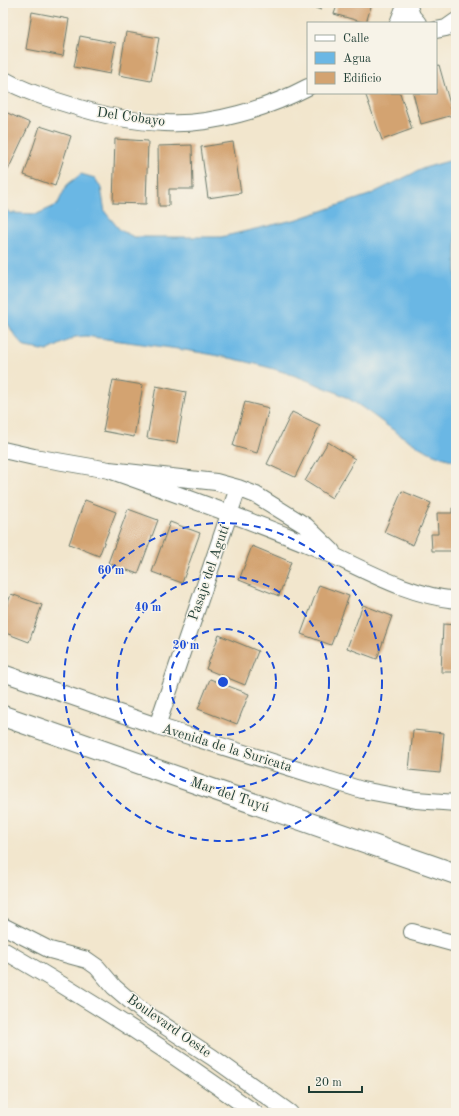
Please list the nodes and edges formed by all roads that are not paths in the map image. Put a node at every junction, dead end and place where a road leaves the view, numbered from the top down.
1 (407, 3) edge
2 (398, 22) edge
3 (417, 22) edge
4 (455, 24) edge
5 (437, 30) edge
6 (3, 79) edge
7 (307, 88) edge
8 (3, 450) edge
9 (109, 470) junction
10 (238, 488) junction
11 (229, 513) junction
12 (339, 558) junction
13 (456, 600) edge
14 (3, 673) edge
15 (3, 716) edge
16 (157, 726) junction
17 (456, 803) edge
18 (456, 874) edge
19 (3, 926) edge
20 (412, 932) dead end
21 (456, 944) edge
22 (3, 950) edge
23 (71, 956) junction
24 (108, 979) junction
25 (65, 985) junction
26 (87, 1000) junction
27 (255, 1113) edge
28 (290, 1113) edge

1 - 2 street
1 - 3 street
4 - 5 street
6 - 7 street, Del Cobayo
8 - 9 street
9 - 10 street
9 - 11 street
10 - 11 street, Pasaje del Agutí
10 - 12 street
11 - 12 street
11 - 16 street, Pasaje del Agutí
12 - 13 street
14 - 16 street, Avenida de la Suricata
15 - 18 street, Mar del Tuyú
16 - 17 street, Avenida de la Suricata
19 - 23 street, Boulevard Oeste
20 - 21 street
22 - 25 street, Boulevard Oeste
23 - 24 street, Boulevard Oeste
23 - 25 street
24 - 26 street
24 - 28 street, Boulevard Oeste
25 - 26 street, Boulevard Oeste
26 - 27 street, Boulevard Oeste

